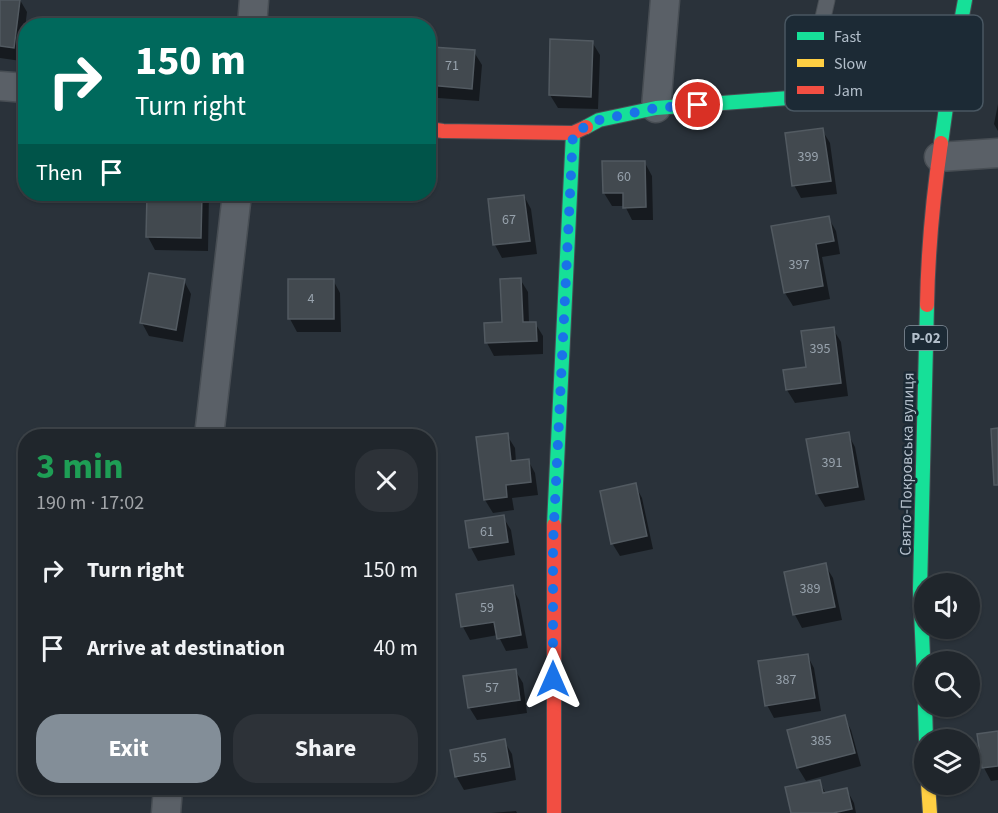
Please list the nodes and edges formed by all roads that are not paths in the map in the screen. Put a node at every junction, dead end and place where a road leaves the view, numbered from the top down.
1 (254, 0) edge
2 (665, 0) edge
3 (827, 0) edge
4 (965, 0) edge
5 (824, 15) edge
6 (962, 15) edge
7 (253, 18) edge
8 (0, 86) edge
9 (18, 87) edge
10 (785, 98) edge
11 (656, 108) junction
12 (945, 111) edge
13 (436, 130) edge
14 (573, 133) junction
15 (998, 153) edge
16 (939, 157) junction
17 (236, 201) edge
18 (209, 429) edge
19 (923, 651) edge
20 (167, 795) edge
21 (929, 795) edge
22 (166, 813) edge
23 (554, 813) edge
24 (930, 813) edge

1 - 7 street
2 - 11 street
3 - 5 lane
4 - 6 street, Свято-Покровська вулиця / Р-02
8 - 9 street
10 - 11 street
11 - 14 street
12 - 16 street, Свято-Покровська вулиця / Р-02
13 - 14 street
14 - 23 street
15 - 16 street
16 - 19 street, Свято-Покровська вулиця / Р-02
17 - 18 street
20 - 22 street
21 - 24 street

